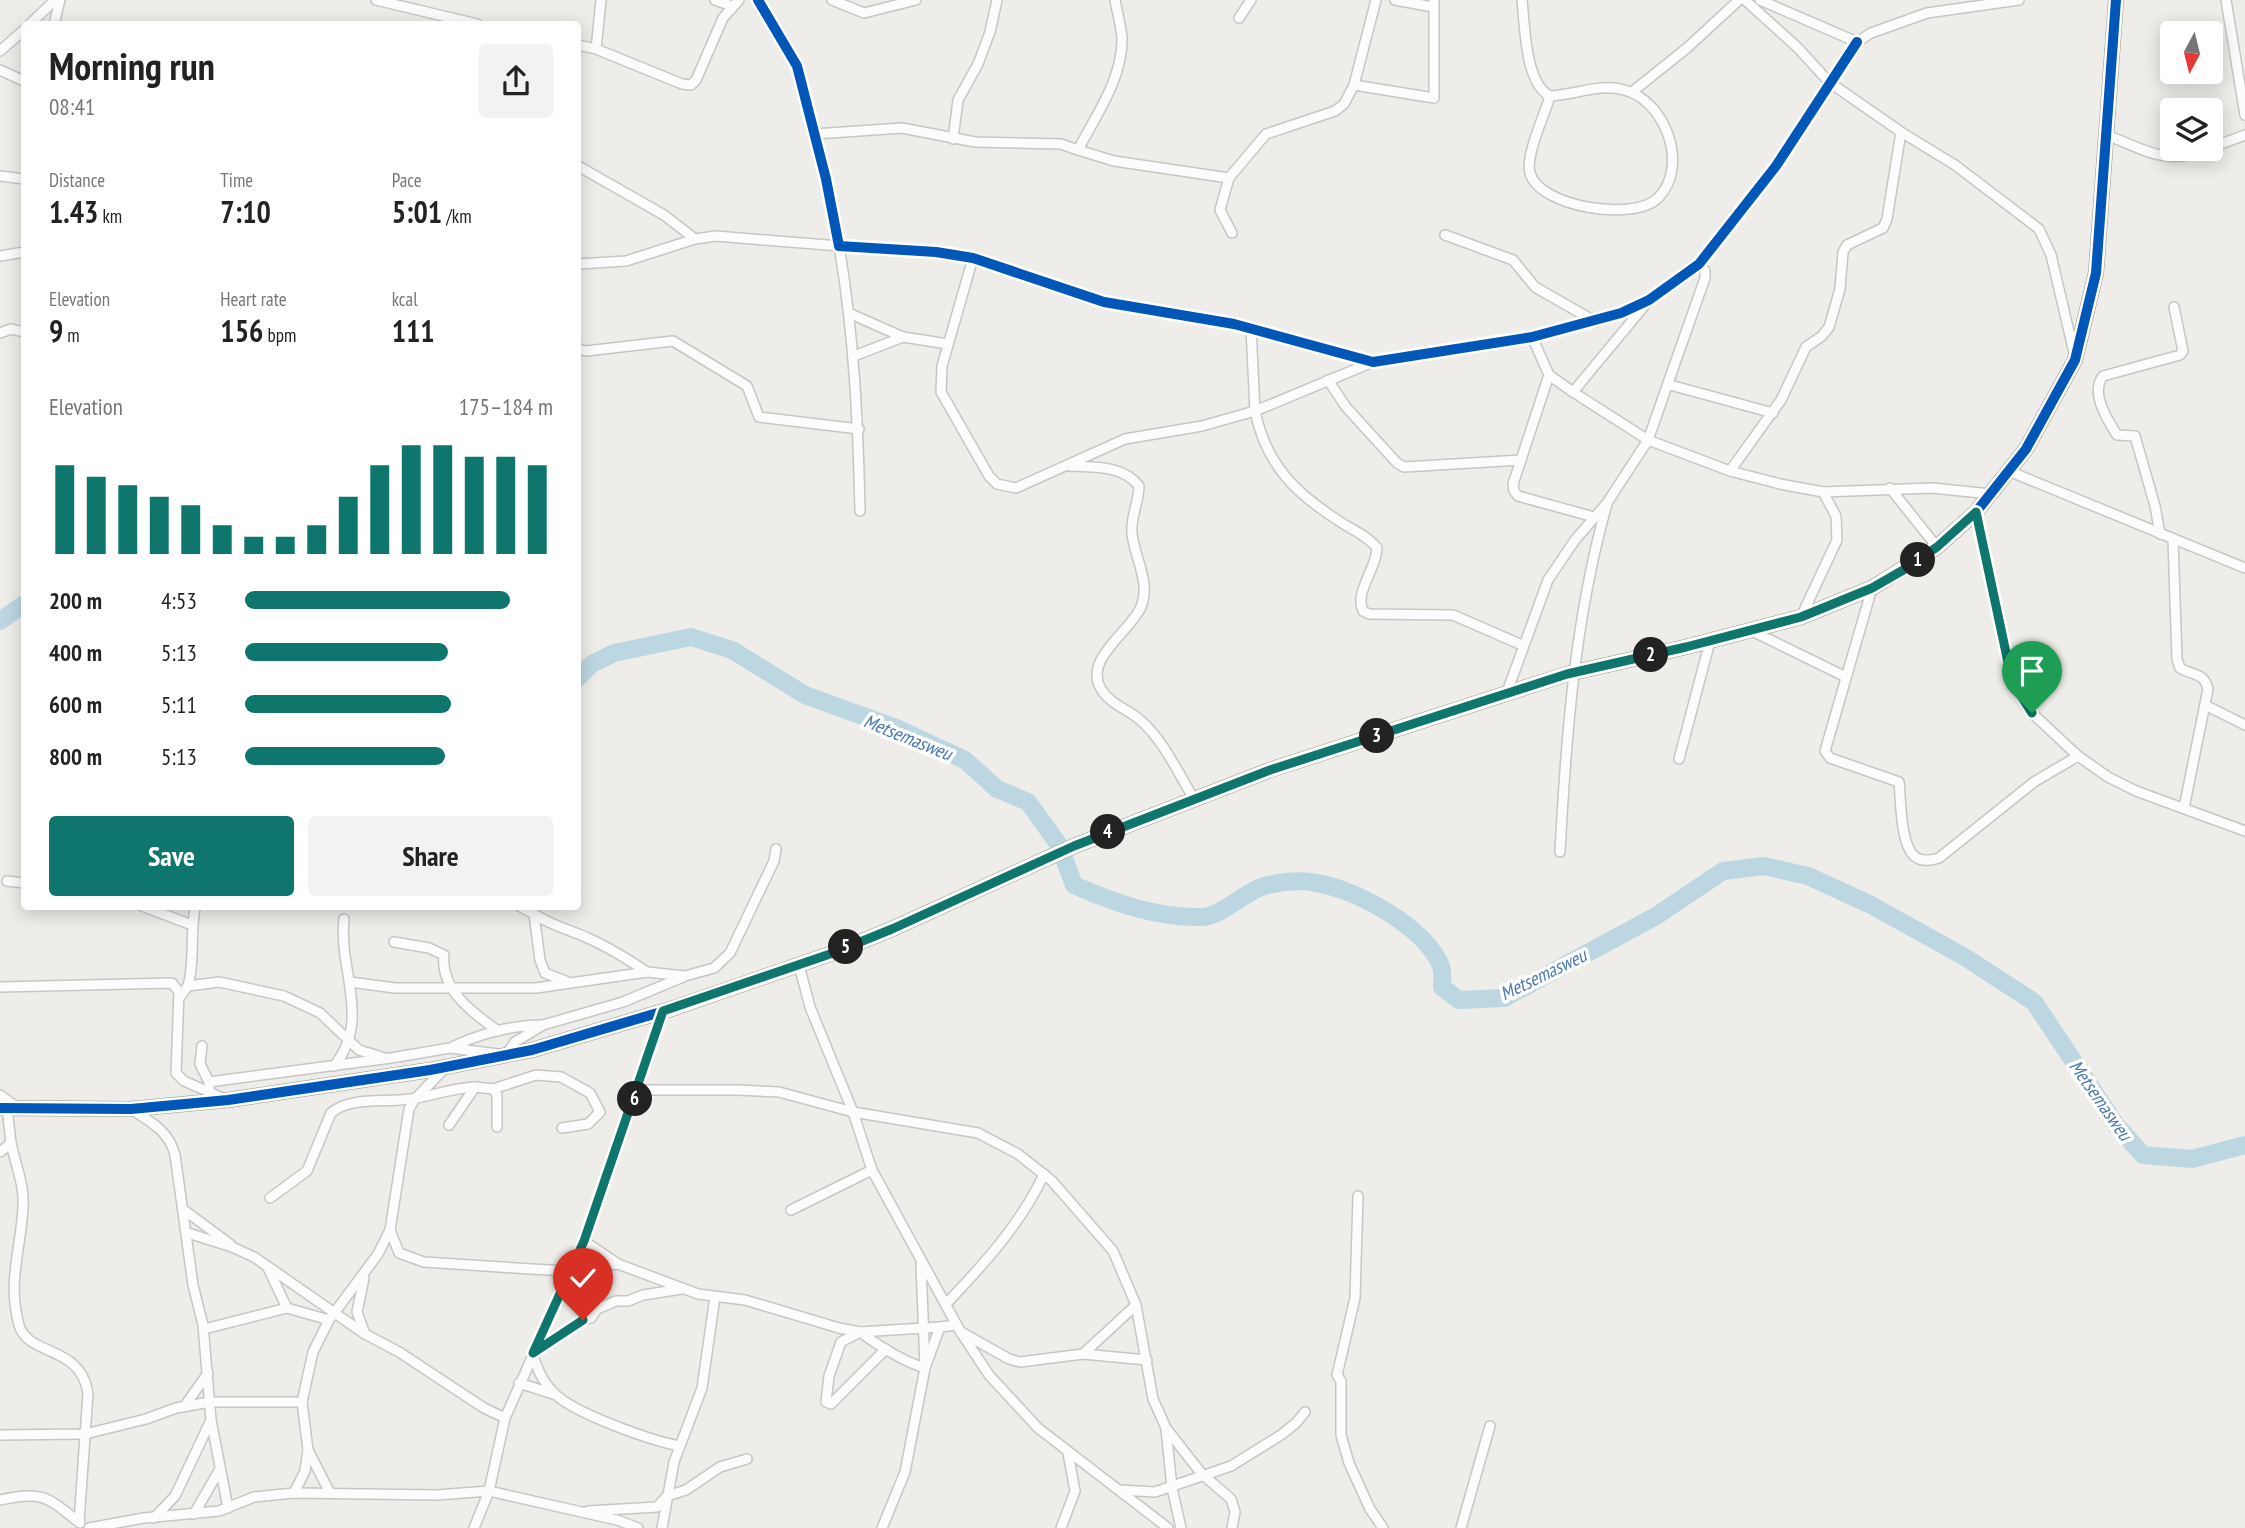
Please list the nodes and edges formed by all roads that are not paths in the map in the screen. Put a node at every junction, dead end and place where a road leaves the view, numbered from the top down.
1 (55, 0) edge
2 (60, 0) edge
3 (376, 0) edge
4 (601, 0) edge
5 (715, 0) edge
6 (758, 0) edge
7 (832, 0) edge
8 (915, 0) edge
9 (997, 0) edge
10 (1115, 0) edge
11 (1251, 0) edge
12 (1376, 0) edge
13 (1395, 0) edge
14 (1522, 0) edge
15 (1738, 0) edge
16 (1745, 0) edge
17 (2019, 0) edge
18 (2116, 0) edge
19 (2226, 0) edge
20 (1765, 1) edge
21 (736, 3) edge
22 (1433, 3) edge
23 (1239, 18) dead end
24 (33, 21) edge
25 (55, 21) edge
26 (446, 21) edge
27 (21, 33) edge
28 (1857, 42) junction
29 (581, 46) edge
30 (596, 49) junction
31 (0, 51) edge
32 (0, 70) edge
33 (21, 80) edge
34 (1829, 82) junction
35 (1354, 85) junction
36 (1632, 92) junction
37 (1550, 96) junction
38 (2245, 114) edge
39 (1901, 132) junction
40 (815, 134) junction
41 (2107, 135) junction
42 (2245, 135) edge
43 (953, 139) junction
44 (2223, 143) edge
45 (1078, 150) junction
46 (2160, 156) edge
47 (581, 168) edge
48 (0, 176) edge
49 (1229, 178) junction
50 (21, 179) edge
51 (1232, 233) dead end
52 (1445, 234) dead end
53 (695, 239) junction
54 (839, 246) junction
55 (21, 252) edge
56 (0, 256) edge
57 (973, 258) junction
58 (581, 264) edge
59 (1699, 264) junction
60 (1649, 300) junction
61 (2175, 307) dead end
62 (850, 314) junction
63 (1595, 322) junction
64 (1251, 328) junction
65 (21, 332) edge
66 (0, 333) edge
67 (903, 337) junction
68 (1532, 337) junction
69 (948, 344) junction
70 (581, 350) edge
71 (854, 356) junction
72 (2075, 360) junction
73 (1373, 362) junction
74 (1549, 374) junction
75 (1328, 380) junction
76 (1670, 385) junction
77 (1573, 392) junction
78 (1255, 411) junction
79 (1773, 412) junction
80 (859, 429) junction
81 (1648, 440) junction
82 (1521, 460) junction
83 (1067, 466) junction
84 (1730, 471) junction
85 (2011, 471) junction
86 (1890, 488) junction
87 (1824, 492) junction
88 (1991, 494) junction
89 (1607, 502) junction
90 (860, 511) dead end
91 (1976, 512) junction
92 (1594, 517) junction
93 (2160, 534) junction
94 (2173, 540) junction
95 (1937, 547) junction
96 (2245, 568) edge
97 (1872, 588) junction
98 (1801, 617) junction
99 (1750, 630) junction
100 (1710, 642) junction
101 (1522, 645) junction
102 (1575, 672) junction
103 (1846, 677) junction
104 (1507, 692) junction
105 (2205, 705) junction
106 (2245, 725) edge
107 (2078, 756) junction
108 (1679, 760) dead end
109 (1194, 799) junction
110 (2184, 808) junction
111 (2245, 831) edge
112 (776, 849) dead end
113 (1560, 852) dead end
114 (8, 881) dead end
115 (21, 883) edge
116 (153, 910) edge
117 (195, 910) edge
118 (526, 910) edge
119 (534, 914) junction
120 (344, 919) dead end
121 (192, 925) junction
122 (394, 942) dead end
123 (799, 965) junction
124 (648, 972) junction
125 (685, 976) junction
126 (350, 982) junction
127 (570, 982) junction
128 (188, 986) junction
129 (0, 987) edge
130 (450, 987) junction
131 (178, 998) junction
132 (663, 1011) junction
133 (543, 1025) junction
134 (498, 1031) junction
135 (349, 1038) junction
136 (202, 1046) dead end
137 (450, 1048) junction
138 (506, 1055) junction
139 (387, 1059) junction
140 (334, 1066) junction
141 (445, 1068) junction
142 (209, 1082) junction
143 (475, 1087) junction
144 (493, 1089) junction
145 (638, 1090) junction
146 (209, 1092) junction
147 (0, 1095) edge
148 (415, 1099) junction
149 (228, 1100) junction
150 (9, 1108) edge
151 (131, 1109) junction
152 (853, 1112) junction
153 (449, 1125) dead end
154 (497, 1127) dead end
155 (562, 1128) dead end
156 (11, 1143) junction
157 (0, 1152) edge
158 (872, 1170) junction
159 (1044, 1174) junction
160 (1359, 1196) dead end
161 (270, 1198) dead end
162 (184, 1210) junction
163 (791, 1210) dead end
164 (390, 1230) junction
165 (188, 1233) junction
166 (584, 1241) junction
167 (232, 1247) junction
168 (921, 1260) junction
169 (618, 1264) junction
170 (266, 1265) junction
171 (570, 1271) junction
172 (365, 1273) junction
173 (682, 1289) junction
174 (715, 1297) junction
175 (946, 1304) junction
176 (1136, 1305) junction
177 (286, 1308) junction
178 (332, 1317) junction
179 (922, 1327) junction
180 (940, 1327) junction
181 (958, 1328) junction
182 (204, 1329) junction
183 (860, 1332) junction
184 (365, 1334) junction
185 (886, 1349) junction
186 (533, 1353) junction
187 (1083, 1354) junction
188 (1147, 1360) junction
189 (925, 1368) junction
190 (208, 1373) junction
191 (519, 1384) junction
192 (554, 1394) junction
193 (210, 1402) junction
194 (302, 1402) junction
195 (184, 1406) junction
196 (1305, 1412) dead end
197 (505, 1418) junction
198 (211, 1420) junction
199 (1490, 1426) dead end
200 (1166, 1428) junction
201 (85, 1434) junction
202 (0, 1435) edge
203 (680, 1446) junction
204 (308, 1451) junction
205 (1068, 1453) junction
206 (747, 1459) dead end
207 (220, 1469) junction
208 (1202, 1474) junction
209 (1172, 1488) junction
210 (1118, 1490) junction
211 (488, 1491) junction
212 (294, 1493) junction
213 (330, 1493) junction
214 (667, 1496) junction
215 (0, 1500) edge
216 (228, 1508) junction
217 (582, 1512) junction
218 (194, 1514) junction
219 (154, 1518) junction
220 (85, 1526) edge
221 (474, 1528) edge
222 (638, 1528) edge
223 (662, 1528) edge
224 (882, 1528) edge
225 (1061, 1528) edge
226 (1168, 1528) edge
227 (1181, 1528) edge
228 (1232, 1528) edge
229 (1383, 1528) edge
230 (1461, 1528) edge

1 - 24 street
2 - 25 street
3 - 26 street
4 - 30 street
5 - 21 street
6 - 40 street
7 - 8 street
9 - 43 street
10 - 45 street
11 - 23 street
12 - 35 street
13 - 22 street
14 - 37 street
15 - 36 street
16 - 34 street
17 - 28 street
18 - 41 street
19 - 38 street
20 - 28 street
21 - 30 street
22 - 35 street
27 - 31 street
28 - 34 street
29 - 30 street
32 - 33 street
34 - 39 street
34 - 59 street
35 - 49 street
36 - 37 street
36 - 37 street
39 - 72 street
39 - 79 street
40 - 43 street
40 - 54 street
41 - 46 street
41 - 72 street
42 - 44 street
43 - 45 street
45 - 49 street
47 - 53 street
48 - 50 street
49 - 51 street
52 - 63 street
53 - 54 street
53 - 58 street
54 - 57 street
54 - 62 street
55 - 56 street
57 - 64 street
57 - 69 street
59 - 60 street
59 - 76 street
60 - 63 street
60 - 77 street
61 - 93 street
62 - 67 street
62 - 71 street
63 - 68 street
64 - 73 street
64 - 78 street
65 - 66 street
67 - 69 street
67 - 71 street
68 - 73 street
68 - 74 street
69 - 83 street
70 - 80 street
71 - 80 street
72 - 85 street
73 - 75 street
74 - 77 street
74 - 82 street
75 - 78 street
75 - 82 street
76 - 79 street
76 - 81 street
77 - 81 street
78 - 83 street
78 - 101 street
79 - 84 street
80 - 90 street
81 - 84 street
81 - 89 street
82 - 92 street
83 - 109 street
84 - 87 street
85 - 88 street
85 - 93 street
86 - 87 street
86 - 88 street
86 - 95 street
87 - 98 street
88 - 91 street
89 - 92 street
89 - 102 street
91 - 95 street
91 - 107 street
92 - 101 street
93 - 94 street
94 - 96 street
94 - 105 street
95 - 97 street
97 - 98 street
97 - 103 street
98 - 99 street
99 - 100 street
99 - 103 street
100 - 102 street
100 - 108 street
101 - 104 street
102 - 104 street
102 - 113 street
103 - 107 street
104 - 109 street
105 - 106 street
105 - 110 street
107 - 110 street
109 - 123 street
110 - 111 street
112 - 125 street
114 - 115 street
116 - 121 street
117 - 121 street
118 - 119 street
119 - 124 street
119 - 127 street
120 - 126 street
121 - 128 street
122 - 130 street
123 - 132 street
123 - 152 street
124 - 125 street
124 - 127 street
125 - 133 street
126 - 130 street
126 - 135 street
127 - 130 street
128 - 131 street
128 - 135 street
129 - 131 street
130 - 134 street
131 - 146 street
132 - 138 street
132 - 145 street
133 - 134 street
133 - 138 street
134 - 137 street
135 - 139 street
135 - 140 street
136 - 142 street
137 - 138 street
137 - 139 street
138 - 141 street
139 - 140 street
140 - 142 street
141 - 148 street
141 - 149 street
142 - 146 street
143 - 144 street
143 - 148 street
143 - 153 street
144 - 154 street
144 - 155 street
145 - 152 street
145 - 166 street
146 - 149 street
147 - 150 street
148 - 161 street
148 - 164 street
149 - 151 street
150 - 151 street
150 - 156 street
151 - 162 street
152 - 158 street
152 - 159 street
156 - 157 street
156 - 201 street
158 - 163 street
158 - 168 street
159 - 175 street
159 - 176 street
160 - 229 street
162 - 165 street
162 - 167 street
164 - 171 street
164 - 172 street
165 - 167 street
165 - 182 street
166 - 169 street
166 - 171 street
167 - 170 street
168 - 175 street
168 - 179 street
169 - 171 street
169 - 173 street
170 - 177 street
170 - 178 street
171 - 186 street
172 - 178 street
172 - 184 street
173 - 174 street
173 - 186 street
174 - 183 street
174 - 203 street
175 - 181 street
176 - 187 street
176 - 188 street
177 - 178 street
177 - 182 street
178 - 184 street
178 - 194 street
179 - 180 street
179 - 183 street
179 - 189 street
180 - 181 street
180 - 189 street
181 - 187 street
181 - 205 street
182 - 190 street
183 - 185 street
183 - 185 street
184 - 197 street
185 - 189 street
186 - 191 street
186 - 192 street
187 - 188 street
188 - 200 street
189 - 224 street
190 - 193 street
190 - 195 street
191 - 192 street
191 - 197 street
192 - 203 street
193 - 194 street
193 - 195 street
193 - 198 street
194 - 204 street
195 - 201 street
196 - 208 street
197 - 211 street
198 - 207 street
198 - 219 street
199 - 230 street
200 - 208 street
200 - 209 street
201 - 202 street
201 - 220 street
203 - 214 street
204 - 212 street
204 - 213 street
205 - 210 street
205 - 225 street
206 - 214 street
207 - 216 street
207 - 218 street
208 - 209 street
208 - 228 street
209 - 210 street
209 - 227 street
210 - 226 street
211 - 213 street
211 - 217 street
211 - 221 street
212 - 213 street
212 - 216 street
214 - 217 street
214 - 223 street
215 - 220 street
216 - 218 street
217 - 222 street
218 - 219 street
219 - 220 street

